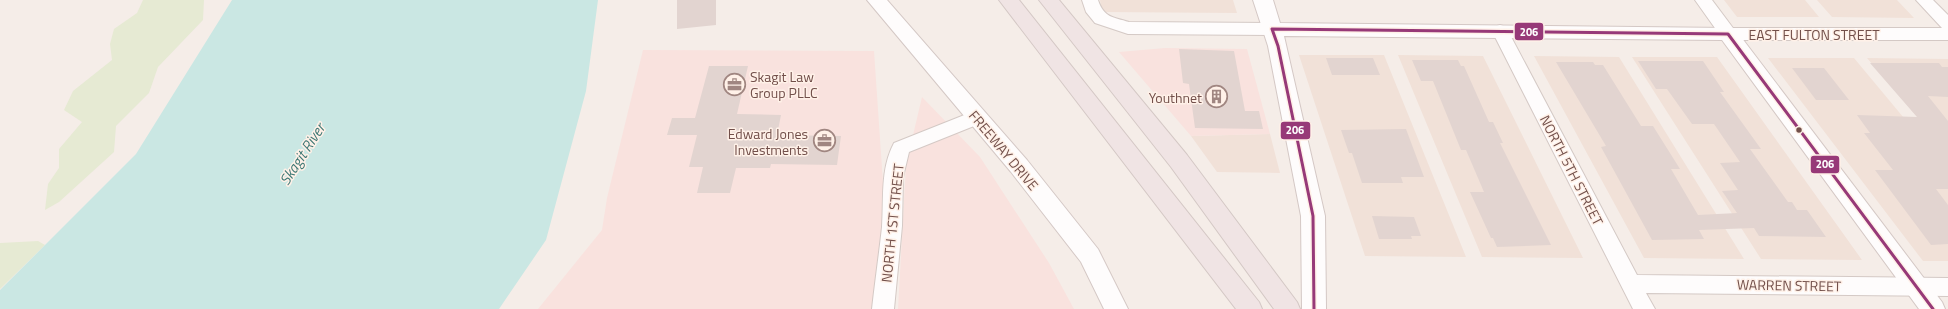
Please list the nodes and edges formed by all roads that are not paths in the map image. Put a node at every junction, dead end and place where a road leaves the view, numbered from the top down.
1 (877, 0) edge
2 (1009, 0) edge
3 (1049, 0) edge
4 (1090, 0) edge
5 (1263, 0) edge
6 (1703, 0) edge
7 (1924, 0) edge
8 (1948, 25) edge
9 (1272, 29) junction
10 (1500, 31) junction
11 (1728, 34) junction
12 (1948, 34) edge
13 (977, 117) junction
14 (1630, 284) junction
15 (1917, 287) junction
16 (1948, 287) edge
17 (883, 309) edge
18 (1116, 309) edge
19 (1250, 309) edge
20 (1288, 309) edge
21 (1314, 309) edge
22 (1644, 309) edge
23 (1933, 309) edge

1 - 13 street, FREEWAY DRIVE
2 - 19 highway
3 - 20 highway
4 - 9 street
5 - 9 street
6 - 11 street
7 - 8 street
9 - 10 street, EAST FULTON STREET
9 - 21 street
10 - 11 street, EAST FULTON STREET
10 - 14 street, NORTH 5TH STREET
11 - 12 street, EAST FULTON STREET
11 - 15 street
13 - 17 street, NORTH 1ST STREET
13 - 18 street, FREEWAY DRIVE
14 - 15 street, WARREN STREET
14 - 22 street, NORTH 5TH STREET
15 - 16 street, WARREN STREET
15 - 23 street

